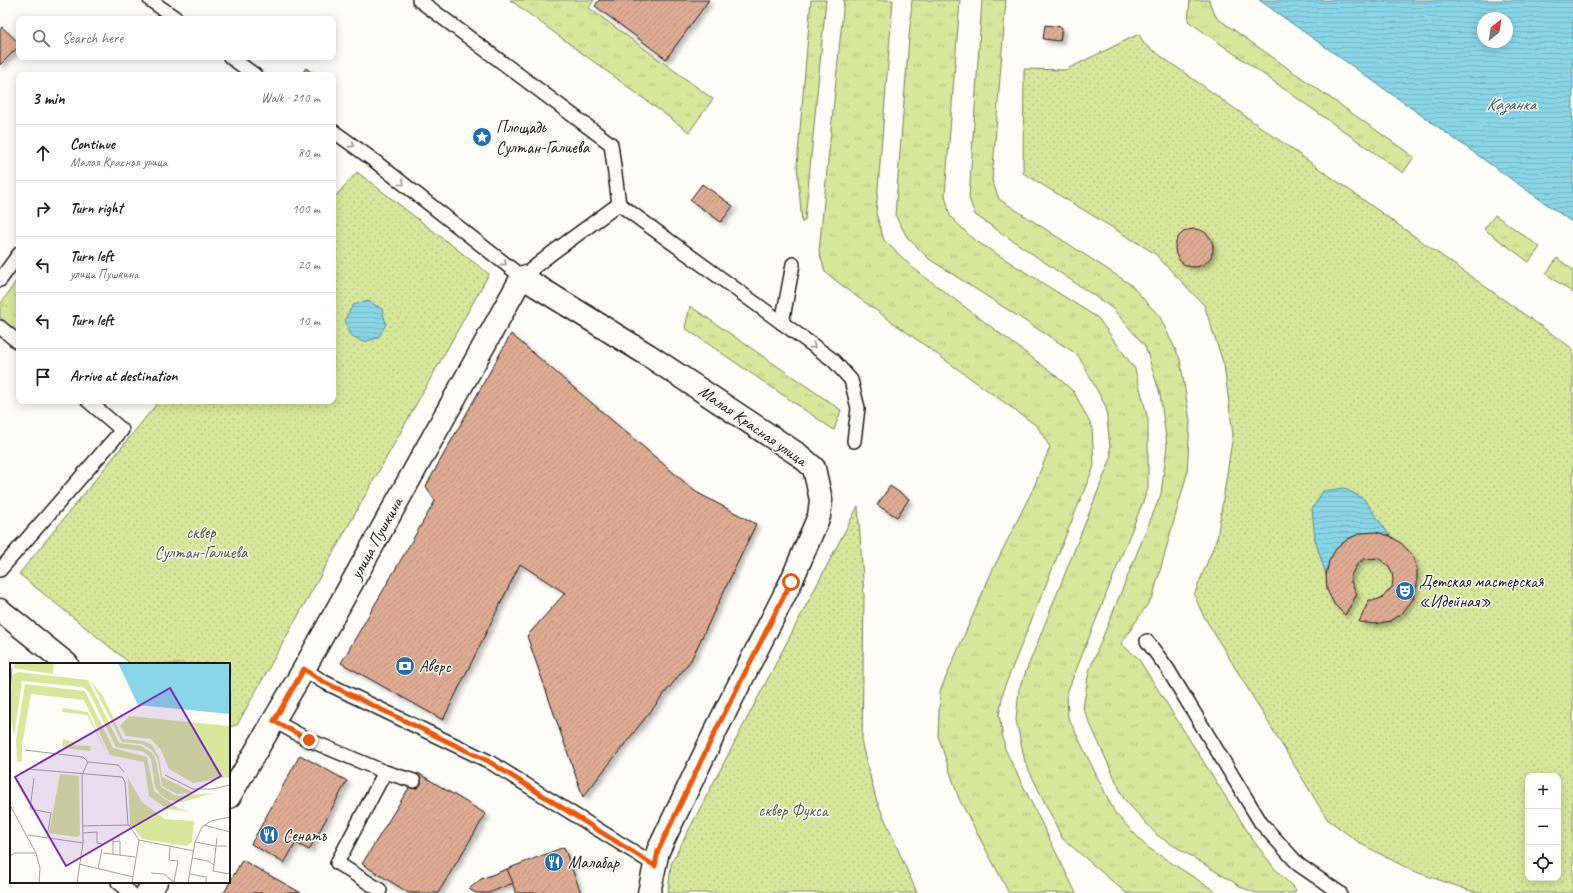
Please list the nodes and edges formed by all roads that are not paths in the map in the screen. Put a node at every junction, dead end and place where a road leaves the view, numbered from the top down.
1 (150, 0) edge
2 (420, 0) edge
3 (173, 16) edge
4 (234, 60) edge
5 (251, 72) edge
6 (336, 133) edge
7 (619, 204) junction
8 (16, 258) edge
9 (793, 264) dead end
10 (2, 274) edge
11 (522, 277) junction
12 (782, 323) junction
13 (0, 326) edge
14 (16, 340) edge
15 (92, 404) edge
16 (854, 441) dead end
17 (0, 570) edge
18 (0, 610) edge
19 (1148, 641) dead end
20 (66, 663) edge
21 (304, 669) junction
22 (274, 721) junction
23 (385, 772) junction
24 (414, 781) dead end
25 (230, 795) edge
26 (655, 866) junction
27 (119, 883) edge
28 (155, 883) edge
29 (380, 890) dead end
30 (131, 893) edge
31 (147, 893) edge
32 (649, 893) edge
33 (1340, 893) edge

1 - 3 lane
2 - 7 lane
4 - 5 lane
6 -> 11 lane
7 - 11 lane
7 - 12 lane
8 - 10 lane
9 - 12 lane
11 - 21 street, улица Пушкина
11 - 26 street, Малая Красная улица
12 -> 16 lane
13 - 14 lane
15 - 17 lane
18 - 20 street
19 - 33 lane
21 - 22 street, улица Пушкина
21 - 26 lane
22 - 23 lane
22 - 25 street, улица Пушкина
23 - 24 lane
23 - 29 lane
26 - 32 street, Малая Красная улица
27 - 30 lane
28 - 31 street

